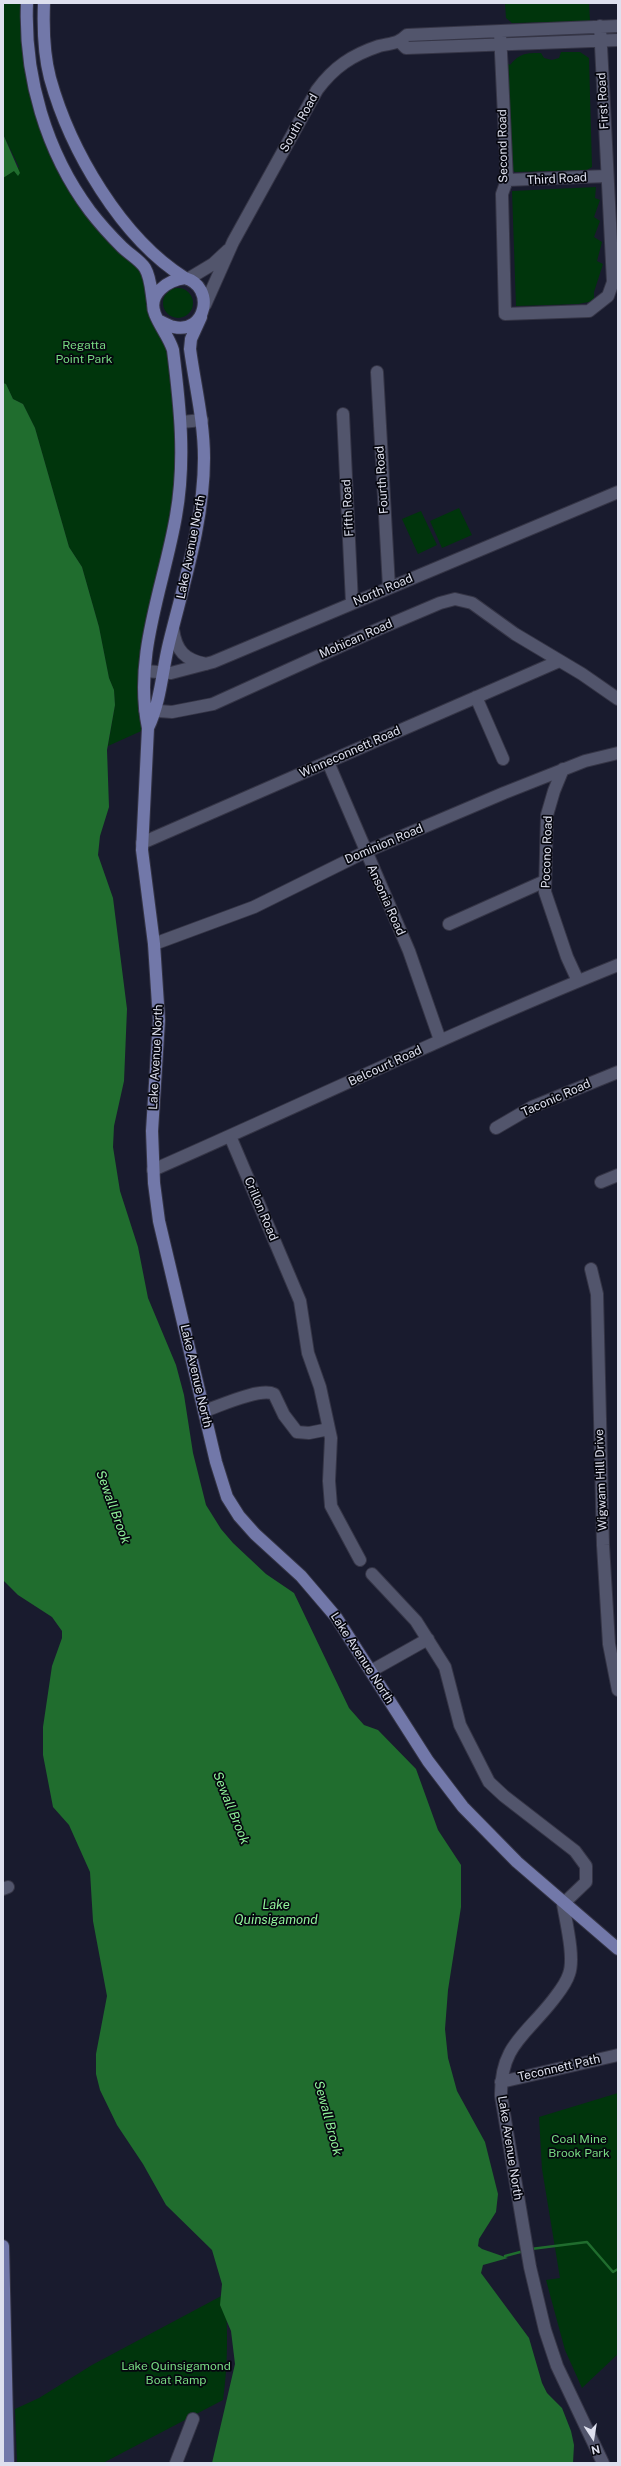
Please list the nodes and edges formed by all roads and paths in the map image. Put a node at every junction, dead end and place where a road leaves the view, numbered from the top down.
1 (27, 3) edge
2 (44, 3) edge
3 (600, 26) junction
4 (618, 26) edge
5 (500, 32) junction
6 (618, 40) edge
7 (600, 41) junction
8 (400, 42) junction
9 (500, 45) junction
10 (607, 176) junction
11 (507, 180) junction
12 (234, 242) junction
13 (186, 279) junction
14 (504, 284) joint
15 (205, 305) junction
16 (154, 308) junction
17 (201, 317) junction
18 (160, 321) junction
19 (376, 372) dead end
20 (343, 414) dead end
21 (202, 420) junction
22 (182, 422) junction
23 (618, 492) edge
24 (389, 587) junction
25 (352, 603) junction
26 (173, 629) junction
27 (557, 662) junction
28 (206, 664) junction
29 (145, 671) junction
30 (163, 673) junction
31 (476, 697) junction
32 (618, 699) edge
33 (150, 711) junction
34 (618, 753) edge
35 (503, 759) dead end
36 (328, 762) junction
37 (563, 769) junction
38 (142, 842) junction
39 (365, 852) junction
40 (545, 881) junction
41 (449, 924) dead end
42 (154, 944) junction
43 (618, 965) edge
44 (578, 981) junction
45 (440, 1040) junction
46 (618, 1072) edge
47 (496, 1128) dead end
48 (230, 1136) junction
49 (153, 1170) junction
50 (618, 1175) edge
51 (601, 1182) dead end
52 (591, 1269) dead end
53 (204, 1411) junction
54 (329, 1429) junction
55 (360, 1560) dead end
56 (372, 1574) dead end
57 (428, 1639) junction
58 (371, 1670) junction
59 (618, 1690) edge
60 (563, 1904) junction
61 (618, 1949) edge
62 (618, 2054) edge
63 (501, 2082) junction
64 (3, 2246) edge
65 (192, 2419) dead end
66 (8, 2463) edge
67 (176, 2463) edge
68 (603, 2463) edge

1 - 16 main road
2 - 13 main road
3 - 4 street, South Road
3 - 5 street, South Road
3 - 7 street, First Road
5 - 8 street, South Road
5 - 9 street, Second Road
6 - 7 street, South Road
7 - 9 street, South Road
7 - 10 street, First Road
8 - 9 street, South Road
8 - 12 street, South Road
9 - 11 street, Second Road
10 - 11 street, Third Road
10 - 14 street, First Road
11 - 14 street, Second Road
12 - 13 street, South Road
12 - 15 street, South Road
13 - 15 main road
13 - 16 main road
15 - 17 main road
16 - 18 main road
17 - 18 main road
17 - 21 main road, Lake Avenue North
18 - 22 main road, Lake Avenue North
19 - 24 street, Fourth Road
20 - 25 street, Fifth Road
21 - 22 street
21 - 26 main road, Lake Avenue North
22 - 29 main road, Lake Avenue North
23 - 24 street, North Road
24 - 25 street, North Road
25 - 28 street, North Road
26 - 28 street
26 - 30 main road, Lake Avenue North
27 - 31 street, Winneconnett Road
27 - 32 street, Mohican Road
27 - 33 street, Mohican Road
28 - 30 street, North Road
29 - 30 street, North Road
29 - 33 main road, Lake Avenue North
30 - 33 main road, Lake Avenue North
31 - 35 street
31 - 36 street, Winneconnett Road
33 - 38 main road, Lake Avenue North
34 - 37 street, Dominion Road
36 - 38 street, Winneconnett Road
36 - 39 street, Ansonia Road
37 - 39 street, Dominion Road
37 - 40 street, Pocono Road
38 - 42 main road, Lake Avenue North
39 - 42 street, Dominion Road
39 - 45 street, Ansonia Road
40 - 41 street
40 - 44 street, Pocono Road
42 - 49 main road, Lake Avenue North
43 - 44 street, Belcourt Road
44 - 45 street, Belcourt Road
45 - 48 street, Belcourt Road
46 - 47 street, Taconic Road
48 - 49 street, Belcourt Road
48 - 54 street, Crillon Road
49 - 53 main road, Lake Avenue North
50 - 51 street
52 - 59 street, Wigwam Hill Drive
53 - 54 street
53 - 58 main road, Lake Avenue North
54 - 55 street, Crillon Road
56 - 57 street
57 - 58 street
57 - 60 street
58 - 60 main road, Lake Avenue North
60 - 61 main road
60 - 63 street, Lake Avenue North
62 - 63 street, Teconnett Path
63 - 68 street, Lake Avenue North
64 - 66 main road
65 - 67 street

